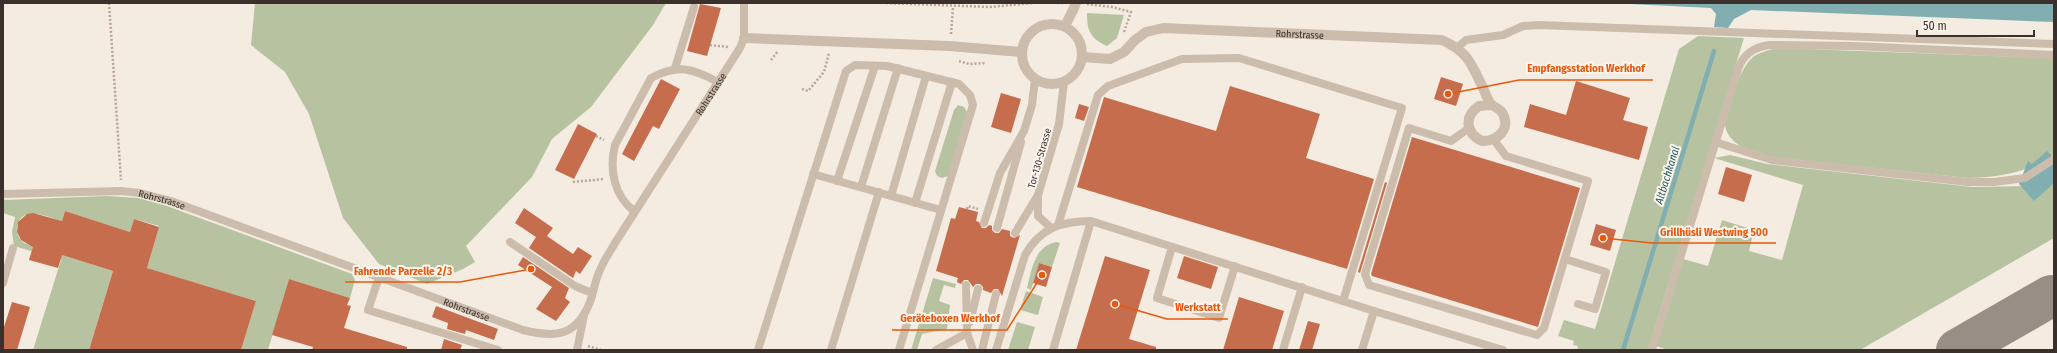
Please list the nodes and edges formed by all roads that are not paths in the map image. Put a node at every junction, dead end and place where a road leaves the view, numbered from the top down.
1 (744, 3) edge
2 (1075, 5) edge
3 (694, 8) dead end
4 (1065, 26) junction
5 (744, 38) junction
6 (2054, 44) edge
7 (1458, 47) junction
8 (1022, 52) junction
9 (2054, 55) edge
10 (1082, 57) junction
11 (875, 66) junction
12 (675, 68) junction
13 (898, 68) junction
14 (926, 76) junction
15 (1035, 79) junction
16 (718, 82) junction
17 (952, 82) junction
18 (1064, 82) junction
19 (1492, 105) junction
20 (1469, 128) junction
21 (1024, 132) junction
22 (1494, 140) junction
23 (1715, 142) junction
24 (2054, 159) edge
25 (813, 174) junction
26 (837, 181) junction
27 (861, 187) junction
28 (879, 192) junction
29 (3, 194) edge
30 (1038, 195) junction
31 (891, 196) junction
32 (915, 203) junction
33 (941, 210) junction
34 (634, 211) junction
35 (1091, 221) junction
36 (984, 224) dead end
37 (1055, 227) junction
38 (997, 228) dead end
39 (1015, 233) dead end
40 (510, 242) dead end
41 (1172, 247) junction
42 (13, 248) dead end
43 (1565, 259) junction
44 (1235, 266) junction
45 (379, 277) junction
46 (3, 283) edge
47 (966, 285) dead end
48 (1302, 287) junction
49 (978, 289) dead end
50 (592, 293) junction
51 (996, 294) dead end
52 (1343, 301) junction
53 (1578, 304) dead end
54 (1374, 311) junction
55 (584, 315) junction
56 (968, 333) junction
57 (498, 350) edge
58 (577, 350) edge
59 (758, 350) edge
60 (831, 350) edge
61 (899, 350) edge
62 (936, 350) edge
63 (973, 350) edge
64 (982, 350) edge
65 (996, 350) edge
66 (1053, 350) edge
67 (1283, 350) edge
68 (1362, 350) edge
69 (1503, 350) edge
70 (1652, 350) edge

1 - 5 lane, Rohrstrasse
2 - 4 street
3 - 12 lane
4 - 8 street
4 - 10 street
5 - 8 street
5 - 16 lane, Rohrstrasse
6 - 7 lane
7 - 10 street, Rohrstrasse
7 - 19 street, Rohrstrasse
8 - 15 street
9 - 23 lane
10 - 18 street
11 - 13 lane
11 - 25 lane
11 - 26 lane
12 - 16 lane
12 - 34 lane
13 - 14 lane
13 - 27 lane
14 - 17 lane
14 - 31 lane
15 - 18 street
15 - 21 lane
16 - 34 lane, Rohrstrasse
17 - 32 lane
17 - 33 lane
18 - 30 lane, Tor-130-Strasse
19 - 20 street
19 - 22 street, Rohrstrasse
20 - 22 street
20 - 43 lane
21 - 36 lane
21 - 38 lane
22 - 43 lane
23 - 24 lane
23 - 70 lane
25 - 26 lane
25 - 59 lane
26 - 27 lane
27 - 28 lane
28 - 31 lane
28 - 60 lane
29 - 45 lane, Rohrstrasse
30 - 37 lane
30 - 39 lane, Tor-130-Strasse
31 - 32 lane
32 - 33 lane
33 - 61 lane
34 - 50 lane, Rohrstrasse
35 - 37 lane
35 - 41 lane
35 - 66 lane
37 - 52 lane
37 - 65 lane
40 - 50 lane
41 - 44 lane
41 - 44 lane
42 - 46 lane
43 - 53 lane
44 - 48 lane
45 - 55 lane, Rohrstrasse
45 - 57 lane
47 - 56 lane
48 - 52 lane
48 - 67 lane
49 - 56 lane
50 - 55 lane, Rohrstrasse
51 - 64 lane
52 - 54 lane
54 - 68 lane
54 - 69 lane
55 - 58 lane
56 - 62 lane
56 - 63 lane

